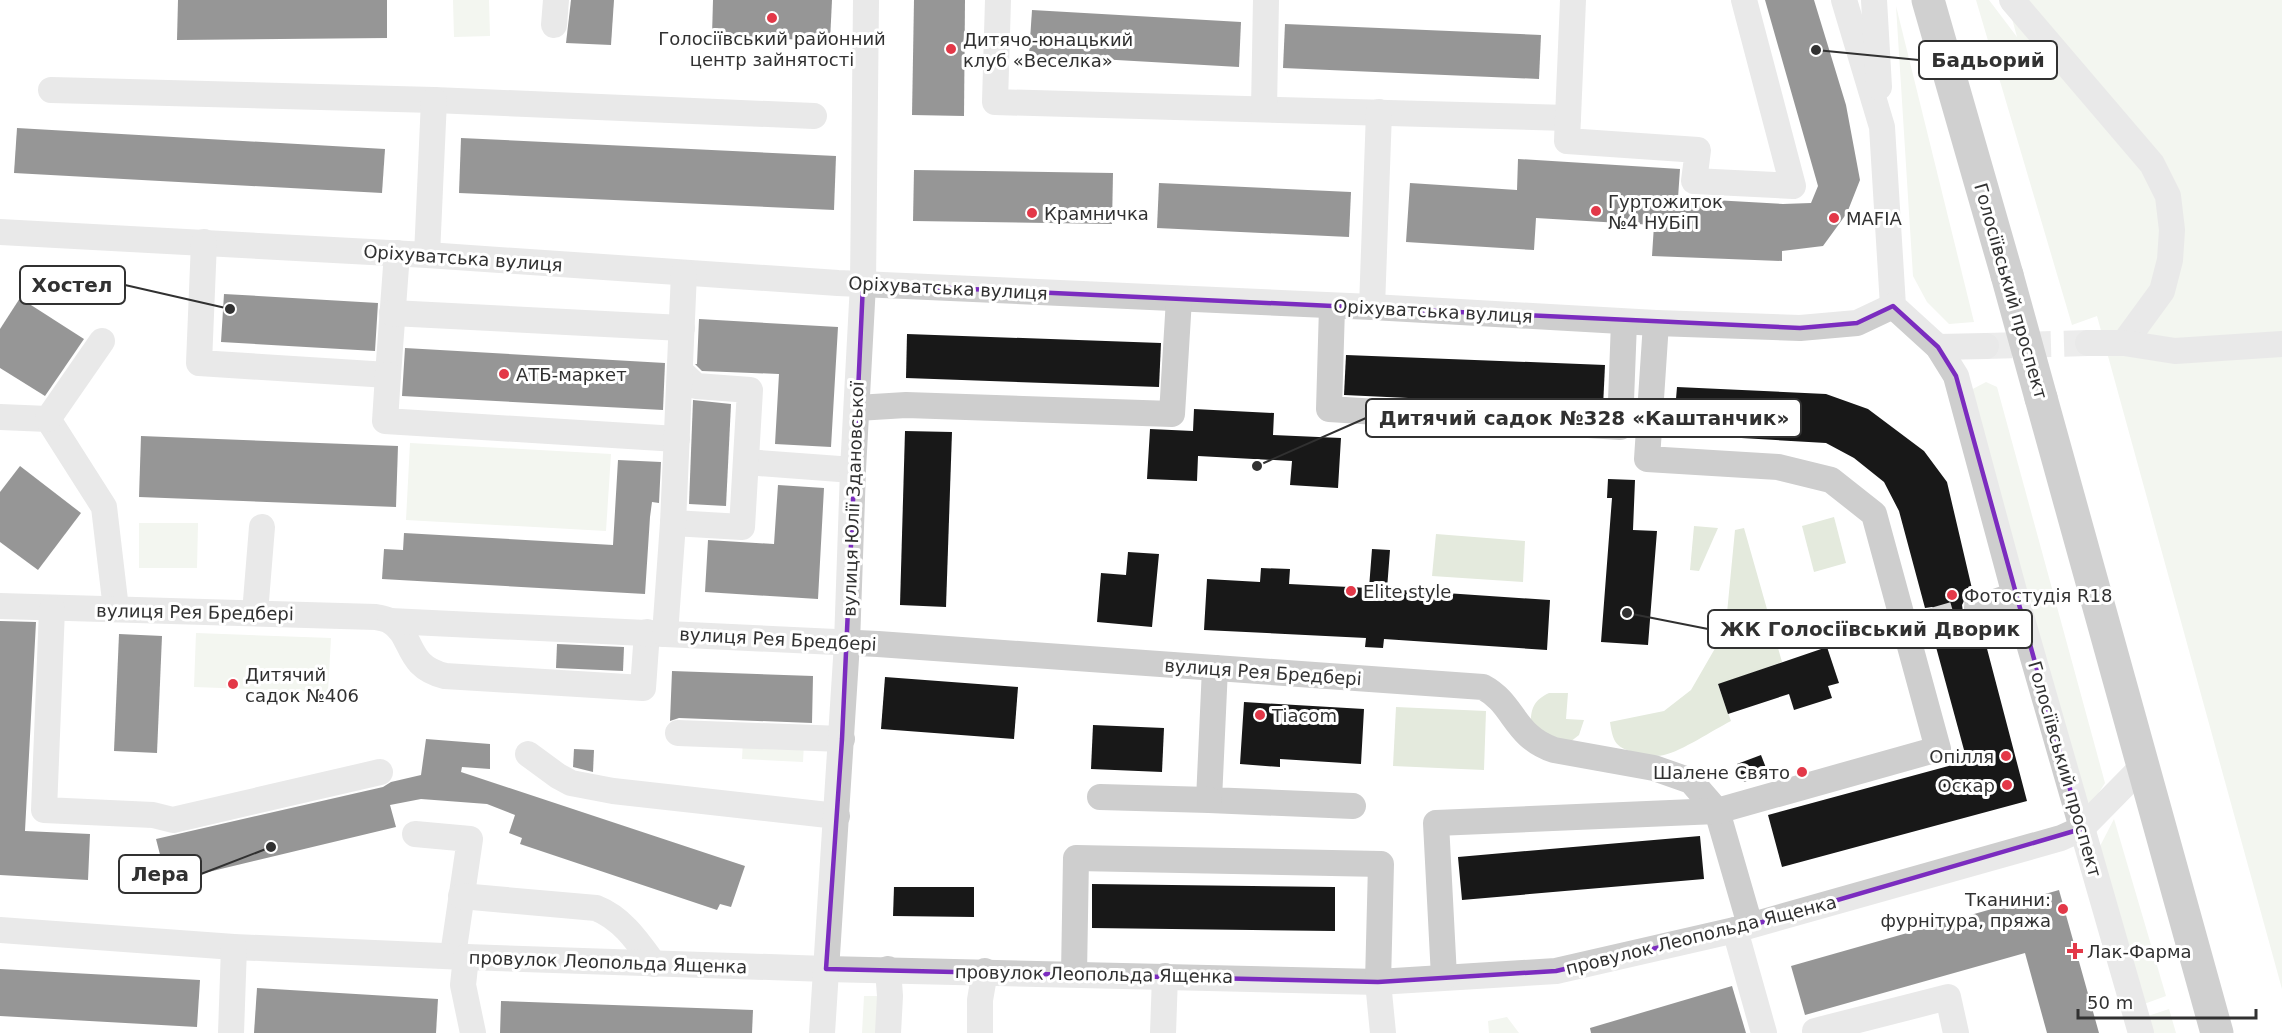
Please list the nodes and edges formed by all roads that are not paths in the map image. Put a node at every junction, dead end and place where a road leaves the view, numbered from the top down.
1 (866, 0) edge
2 (998, 0) edge
3 (1266, 0) edge
4 (1573, 0) edge
5 (1744, 0) edge
6 (1844, 0) edge
7 (1874, 0) edge
8 (1928, 0) edge
9 (2012, 0) edge
10 (51, 90) dead end
11 (434, 100) junction
12 (1264, 109) junction
13 (1379, 112) junction
14 (814, 116) dead end
15 (1568, 118) junction
16 (1882, 128) junction
17 (0, 232) edge
18 (204, 242) junction
19 (397, 253) junction
20 (427, 255) junction
21 (684, 273) junction
22 (863, 284) junction
23 (1179, 299) junction
24 (1893, 306) junction
25 (1332, 307) junction
26 (1372, 307) junction
27 (392, 313) junction
28 (1624, 322) junction
29 (1656, 324) junction
30 (682, 328) junction
31 (102, 341) dead end
32 (2088, 343) tunnel mouth
33 (2124, 343) junction
34 (2282, 344) edge
35 (1986, 346) tunnel mouth
36 (1938, 347) junction
37 (680, 371) junction
38 (388, 375) junction
39 (856, 408) junction
40 (0, 417) edge
41 (48, 419) junction
42 (677, 439) junction
43 (746, 462) junction
44 (853, 470) junction
45 (673, 523) junction
46 (262, 527) dead end
47 (2015, 595) junction
48 (0, 606) edge
49 (1977, 608) tunnel mouth
50 (52, 609) junction
51 (116, 609) junction
52 (255, 613) junction
53 (390, 621) junction
54 (656, 633) junction
55 (847, 643) junction
56 (1215, 668) junction
57 (678, 733) dead end
58 (842, 739) junction
59 (528, 754) dead end
60 (2143, 766) junction
61 (380, 772) dead end
62 (1100, 797) dead end
63 (1209, 800) junction
64 (1353, 806) dead end
65 (1717, 811) junction
66 (837, 816) junction
67 (2081, 829) junction
68 (415, 834) dead end
69 (461, 896) junction
70 (1742, 928) junction
71 (0, 930) edge
72 (234, 948) junction
73 (460, 956) junction
74 (654, 964) junction
75 (826, 969) junction
76 (888, 969) junction
77 (985, 971) junction
78 (1074, 974) junction
79 (1165, 976) junction
80 (1444, 977) junction
81 (1378, 981) junction
82 (1815, 1031) dead end
83 (231, 1033) edge
84 (473, 1033) edge
85 (822, 1033) edge
86 (888, 1033) edge
87 (980, 1033) edge
88 (1163, 1033) edge
89 (1383, 1033) edge
90 (1764, 1033) edge
91 (1956, 1033) edge
92 (2140, 1033) edge
93 (2217, 1033) edge

1 - 22 street, вулиця Юлії Здановської
2 - 12 street
3 - 12 street
4 - 15 street
5 - 15 street
6 - 16 street
7 - 16 street
8 - 60 highway, Голосіївський проспект, bridge
9 - 33 street
10 - 11 street
11 - 14 street
11 - 20 street
12 - 13 street
13 - 15 street
13 - 26 street
16 - 24 street
17 - 18 street, Оріхуватська вулиця
18 - 19 street, Оріхуватська вулиця
18 - 38 street
19 - 20 street, Оріхуватська вулиця
19 - 27 street
20 - 21 street, Оріхуватська вулиця
21 - 22 street, Оріхуватська вулиця
21 - 30 street
22 - 23 street, Оріхуватська вулиця
22 - 39 street, вулиця Юлії Здановської
23 - 25 street, Оріхуватська вулиця
23 - 39 street
24 - 29 street, Оріхуватська вулиця
24 - 36 street, Голосіївський проспект
25 - 26 street, Оріхуватська вулиця
25 - 28 street
26 - 28 street, Оріхуватська вулиця
27 - 30 street
27 - 38 street
28 - 29 street, Оріхуватська вулиця
29 - 65 street
30 - 37 street
31 - 41 street
32 - 33 street
33 - 34 street
35 - 36 street
36 - 47 street, Голосіївський проспект
37 - 42 street
37 - 43 street
38 - 42 street
39 - 44 street, вулиця Юлії Здановської
40 - 41 street
41 - 51 street
42 - 45 street
43 - 44 street
43 - 45 street
44 - 55 street, вулиця Юлії Здановської
45 - 54 street
46 - 52 street
47 - 49 street
47 - 67 street, Голосіївський проспект
48 - 50 street, вулиця Рея Бредбері
50 - 51 street, вулиця Рея Бредбері
50 - 61 street
51 - 52 street, вулиця Рея Бредбері
52 - 53 street, вулиця Рея Бредбері
53 - 54 street, вулиця Рея Бредбері
53 - 54 street
54 - 55 street, вулиця Рея Бредбері
55 - 56 street, вулиця Рея Бредбері
55 - 58 street, вулиця Юлії Здановської
56 - 63 street
56 - 65 street, вулиця Рея Бредбері
57 - 58 street
58 - 66 street, вулиця Юлії Здановської
59 - 66 street
60 - 67 street, провулок Леопольда Ященка
60 - 93 highway, Голосіївський проспект
62 - 63 street
63 - 64 street
65 - 70 street, вулиця Рея Бредбері
65 - 80 street
66 - 75 street, вулиця Юлії Здановської
67 - 70 street, провулок Леопольда Ященка
67 - 92 street, Голосіївський проспект
68 - 69 street
69 - 73 street
69 - 74 street
70 - 80 street, провулок Леопольда Ященка
70 - 90 street, вулиця Рея Бредбері
71 - 72 street, провулок Леопольда Ященка
72 - 73 street, провулок Леопольда Ященка
72 - 83 street
73 - 74 street, провулок Леопольда Ященка
73 - 84 street
74 - 75 street, провулок Леопольда Ященка
75 - 76 street, провулок Леопольда Ященка
75 - 85 street, вулиця Юлії Здановської
76 - 77 street, провулок Леопольда Ященка
76 - 86 street
77 - 78 street, провулок Леопольда Ященка
77 - 87 street
78 - 79 street, провулок Леопольда Ященка
78 - 81 street
79 - 81 street, провулок Леопольда Ященка
79 - 88 street
80 - 81 street, провулок Леопольда Ященка
81 - 89 street
82 - 91 street

